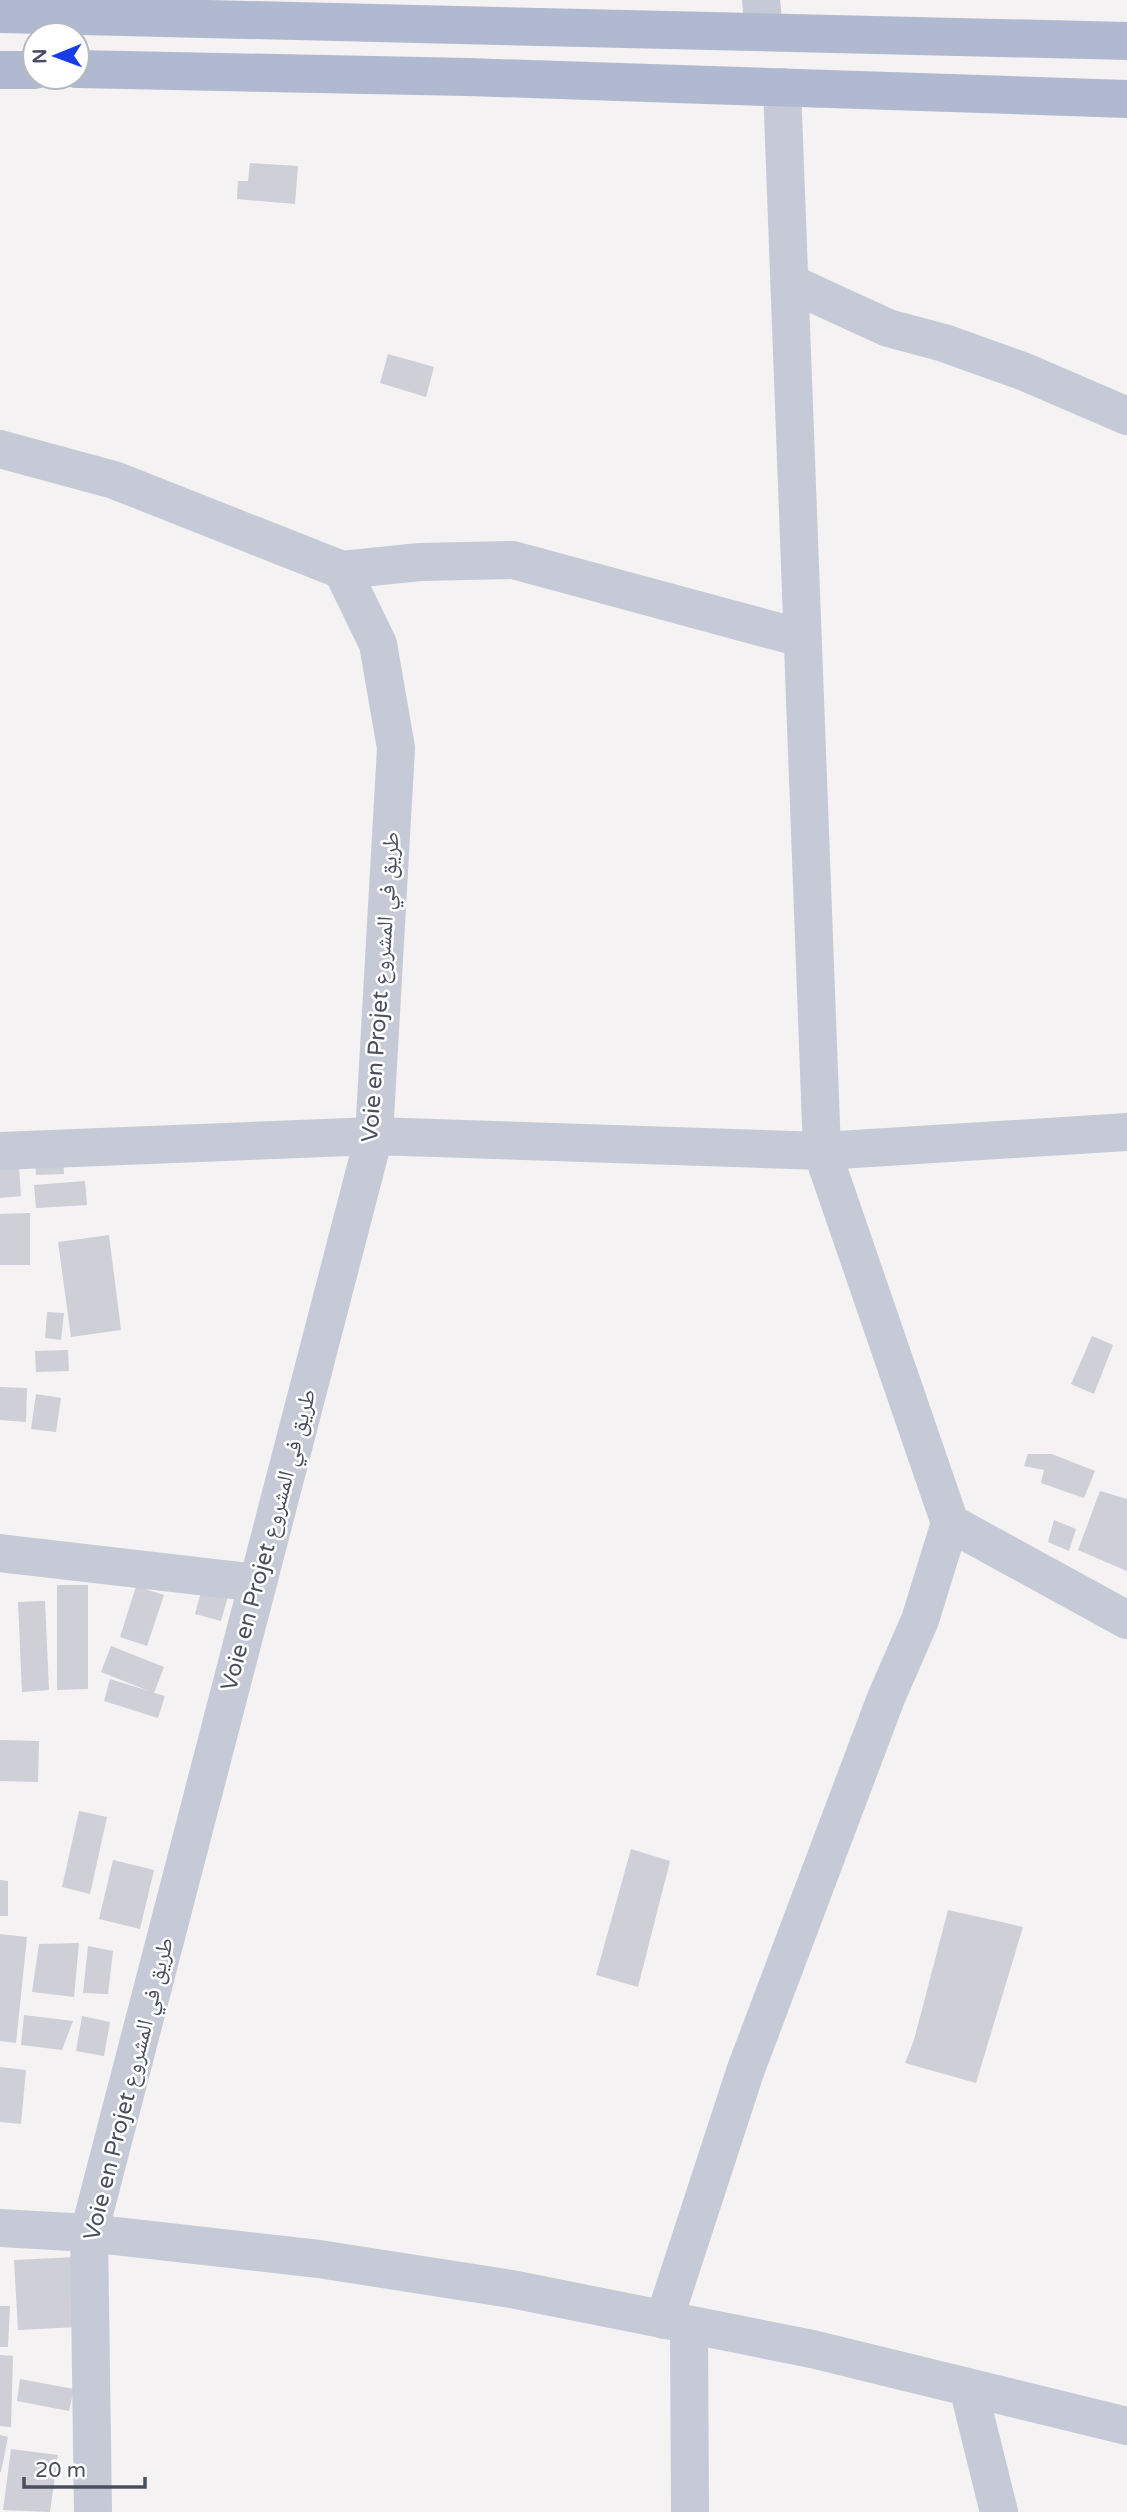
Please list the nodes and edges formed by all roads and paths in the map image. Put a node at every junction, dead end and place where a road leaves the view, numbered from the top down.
1 (0, 14) edge
2 (762, 15) edge
3 (1127, 41) edge
4 (91, 69) edge
5 (0, 70) edge
6 (21, 70) edge
7 (782, 88) junction
8 (1127, 99) edge
9 (790, 283) junction
10 (1127, 416) edge
11 (0, 449) edge
12 (342, 570) junction
13 (801, 638) junction
14 (1127, 1132) edge
15 (374, 1136) junction
16 (0, 1151) edge
17 (822, 1151) junction
18 (950, 1523) junction
19 (0, 1553) edge
20 (258, 1583) junction
21 (1127, 1619) edge
22 (0, 2228) edge
23 (89, 2233) junction
24 (677, 2323) junction
25 (968, 2387) junction
26 (1127, 2426) edge
27 (93, 2512) edge
28 (690, 2512) edge
29 (999, 2512) edge

1 - 2 main road
2 - 3 main road
4 - 7 main road
5 - 6 main road
7 - 8 main road
7 - 9 street
9 - 10 street
9 - 13 street
11 - 12 street
12 - 13 street
12 - 15 street, Voie en Projet طريق في المشروع
13 - 17 street
14 - 17 street
15 - 16 street
15 - 17 street
15 - 20 street, Voie en Projet طريق في المشروع
17 - 18 street
18 - 21 street
18 - 24 street
19 - 20 street
20 - 23 street, Voie en Projet طريق في المشروع
22 - 23 street
23 - 24 street
23 - 27 street, Voie en Projet طريق في المشروع
24 - 25 street
24 - 28 street
25 - 26 street
25 - 29 street

